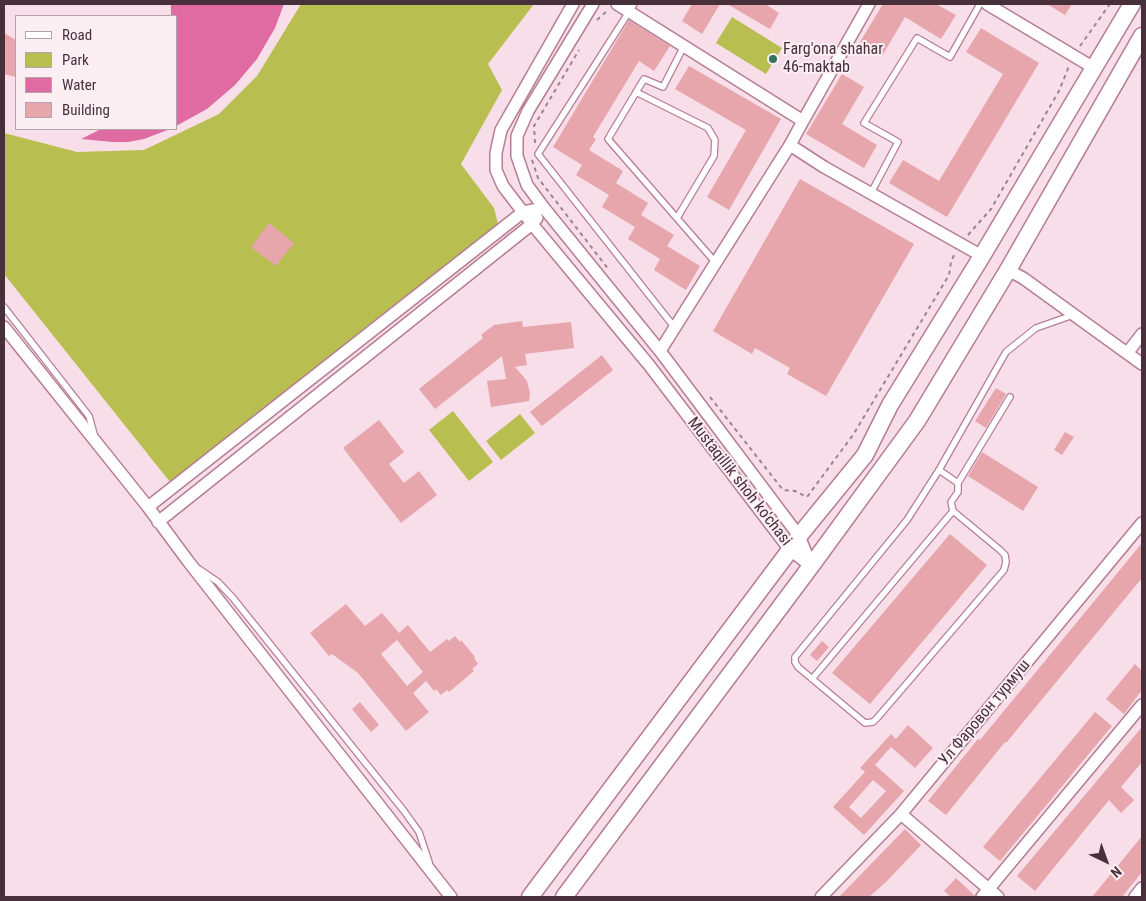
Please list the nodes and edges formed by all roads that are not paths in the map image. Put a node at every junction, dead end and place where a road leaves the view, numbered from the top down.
1 (573, 4) edge
2 (593, 4) edge
3 (869, 4) edge
4 (980, 4) edge
5 (987, 4) edge
6 (1132, 4) edge
7 (613, 6) edge
8 (632, 8) edge
9 (1142, 36) edge
10 (684, 46) junction
11 (1094, 68) junction
12 (636, 92) junction
13 (803, 121) junction
14 (790, 145) junction
15 (871, 193) junction
16 (544, 208) junction
17 (523, 212) junction
18 (677, 218) junction
19 (532, 224) junction
20 (982, 256) junction
21 (716, 263) junction
22 (1008, 270) junction
23 (4, 307) edge
24 (1076, 315) junction
25 (4, 327) edge
26 (675, 328) junction
27 (1142, 334) edge
28 (660, 351) junction
29 (1128, 352) junction
30 (1142, 364) edge
31 (1010, 397) dead end
32 (96, 443) junction
33 (939, 470) junction
34 (958, 483) junction
35 (828, 500) junction
36 (148, 507) junction
37 (952, 511) junction
38 (158, 522) junction
39 (1142, 523) edge
40 (842, 524) junction
41 (799, 536) junction
42 (790, 550) junction
43 (188, 561) junction
44 (811, 566) junction
45 (812, 678) junction
46 (1142, 705) edge
47 (901, 814) junction
48 (432, 874) junction
49 (1142, 888) edge
50 (990, 895) edge
51 (451, 897) edge
52 (530, 897) edge
53 (564, 897) edge
54 (821, 897) edge
55 (1135, 897) edge

1 - 17 street, Mustaqillik shoh ko'chasi
2 - 16 street, Mustaqillik shoh ko'chasi
3 - 13 street
4 - 15 lane
5 - 11 street
6 - 11 street
7 - 8 street
8 - 10 street
8 - 26 lane
9 - 22 street
10 - 12 lane
10 - 13 street
11 - 20 street
12 - 18 lane
12 - 18 lane
13 - 14 street
14 - 15 street
14 - 21 street
15 - 20 street
16 - 17 street
16 - 19 street
16 - 28 street, Mustaqillik shoh ko'chasi
17 - 19 street, Mustaqillik shoh ko'chasi
17 - 36 street
18 - 21 lane
19 - 38 street
19 - 42 street, Mustaqillik shoh ko'chasi
20 - 35 street
21 - 26 street
22 - 24 street
22 - 40 street
23 - 32 lane
24 - 29 street
24 - 33 lane
25 - 32 street
26 - 28 street
27 - 29 street
28 - 41 street, Mustaqillik shoh ko'chasi
29 - 30 street
31 - 34 lane
32 - 36 street
33 - 34 lane
33 - 45 lane
34 - 37 lane
35 - 40 street
35 - 41 street
36 - 38 street
37 - 45 lane
37 - 45 lane
38 - 43 street
39 - 47 street, Ул Фаровон турмуш
40 - 44 street
41 - 42 street
41 - 44 street, Mustaqillik shoh ko'chasi
42 - 44 street, Mustaqillik shoh ko'chasi
42 - 52 street
43 - 48 street
43 - 48 lane
44 - 53 street
46 - 50 street
47 - 50 street
47 - 54 street, Ул Фаровон турмуш
48 - 51 street
49 - 55 street

